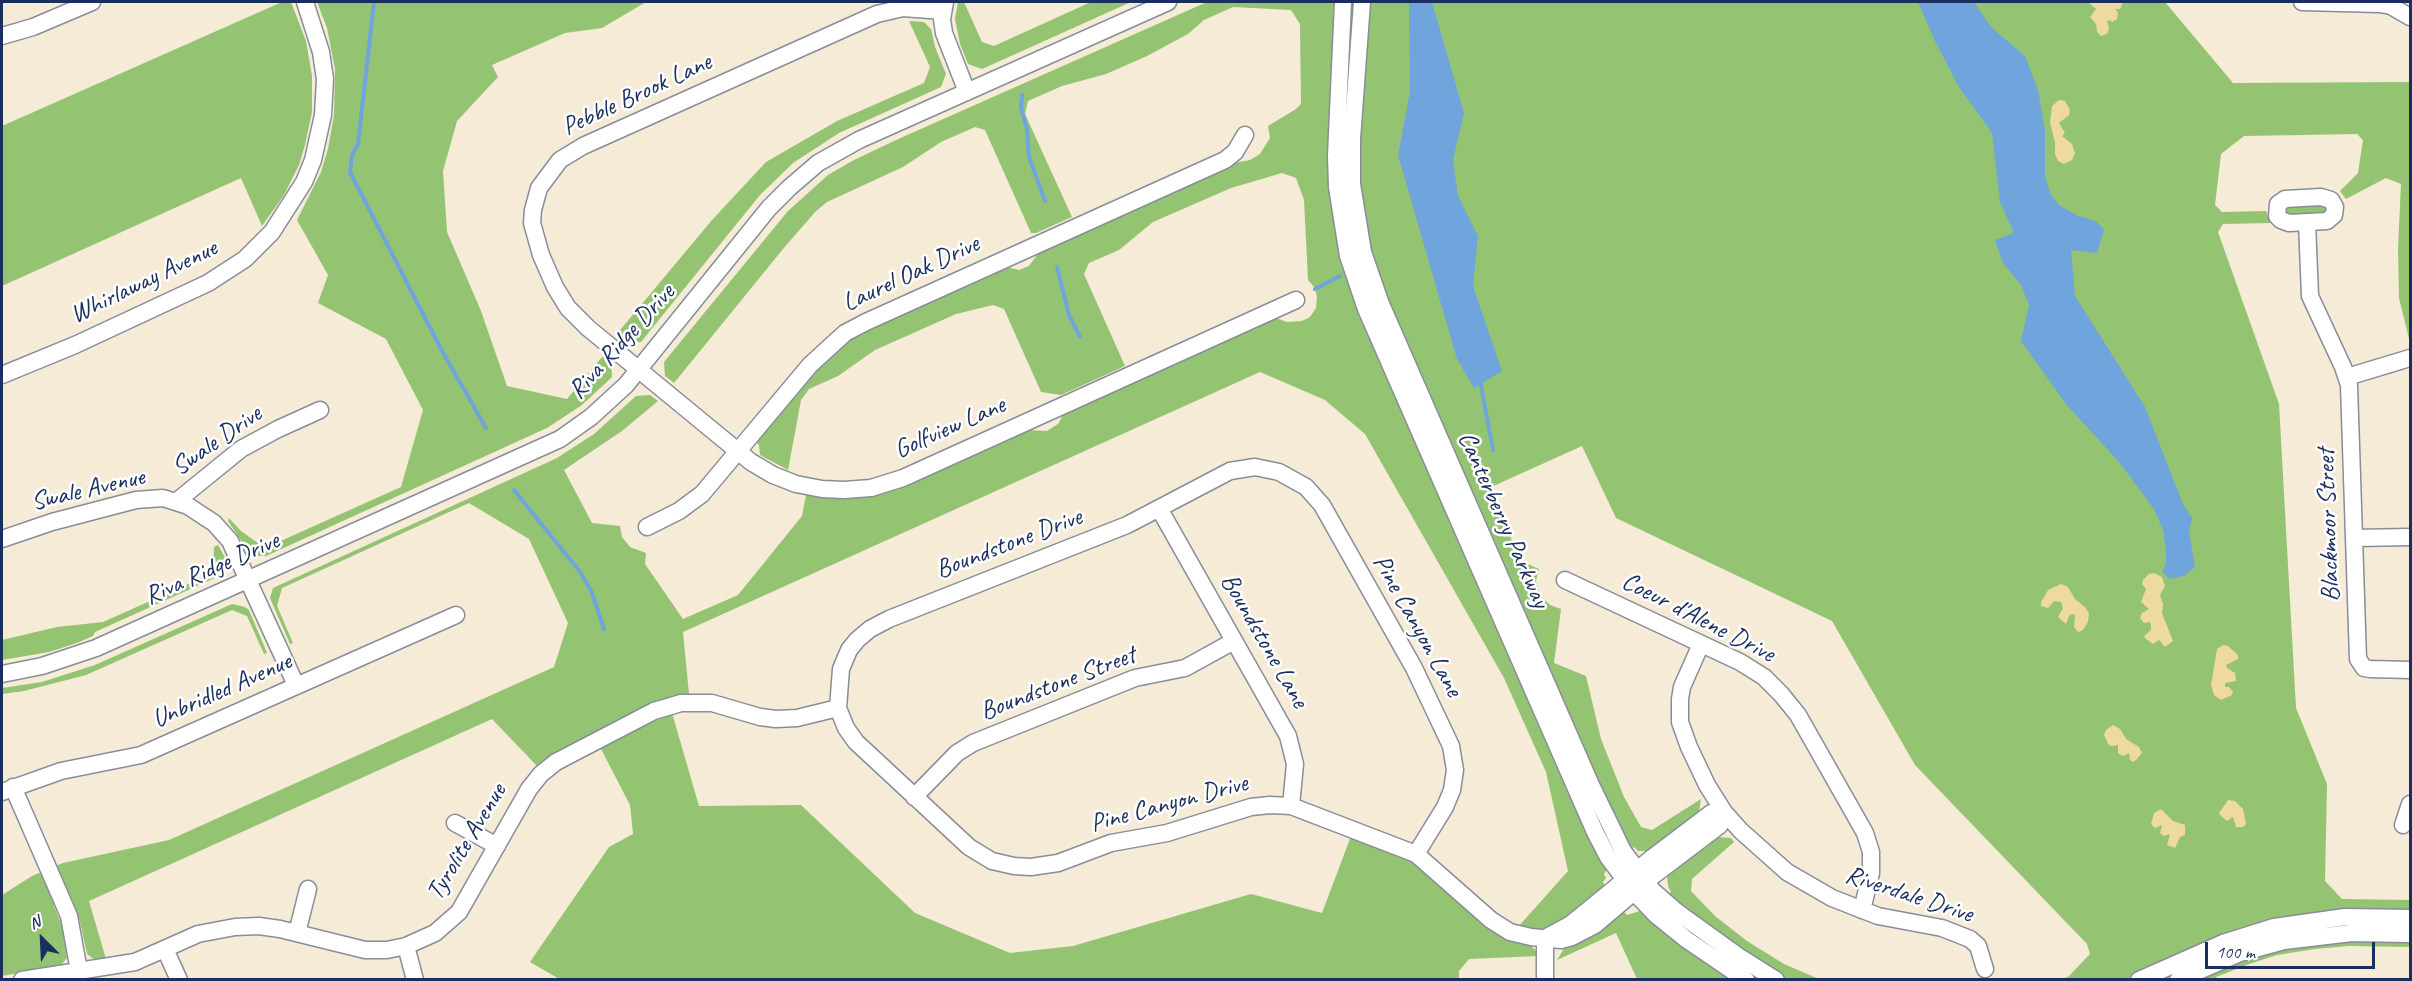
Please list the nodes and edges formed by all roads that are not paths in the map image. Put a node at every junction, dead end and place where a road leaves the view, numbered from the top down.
1 (92, 2) edge
2 (305, 2) edge
3 (1168, 2) edge
4 (1343, 2) edge
5 (1362, 2) edge
6 (2302, 2) edge
7 (944, 6) edge
8 (2410, 17) edge
9 (2, 36) edge
10 (967, 92) junction
11 (1245, 135) dead end
12 (2307, 223) dead end
13 (1296, 300) dead end
14 (2410, 358) edge
15 (639, 369) junction
16 (2, 375) edge
17 (2347, 377) junction
18 (320, 410) dead end
19 (738, 451) junction
20 (1246, 467) joint
21 (177, 501) junction
22 (1160, 510) junction
23 (647, 527) dead end
24 (2410, 537) edge
25 (2355, 538) junction
26 (2, 539) edge
27 (249, 580) junction
28 (1565, 580) dead end
29 (456, 615) dead end
30 (1234, 641) junction
31 (1701, 644) junction
32 (2410, 670) edge
33 (2, 674) edge
34 (297, 685) junction
35 (838, 708) junction
36 (7, 789) edge
37 (915, 797) junction
38 (2410, 804) edge
39 (1290, 806) junction
40 (1725, 812) junction
41 (455, 823) dead end
42 (2403, 825) dead end
43 (497, 846) junction
44 (1416, 854) junction
45 (1635, 881) junction
46 (308, 889) dead end
47 (1862, 910) junction
48 (2410, 918) edge
49 (297, 933) junction
50 (2410, 934) edge
51 (1545, 938) junction
52 (406, 946) junction
53 (165, 949) junction
54 (1985, 969) dead end
55 (79, 971) junction
56 (22, 980) edge
57 (179, 980) edge
58 (415, 980) edge
59 (1545, 980) edge
60 (1746, 980) edge
61 (1776, 980) edge
62 (2139, 980) edge
63 (2178, 980) edge

1 - 9 street
2 - 16 street, Whirlaway Avenue
3 - 10 street, Riva Ridge Drive
4 - 45 street, Canterberry Parkway
5 - 45 street, Canterberry Parkway
6 - 8 street
7 - 10 street, Pebble Brook Lane
7 - 15 street, Pebble Brook Lane
10 - 15 street, Riva Ridge Drive
11 - 19 street, Laurel Oak Drive
12 - 17 street, Blackmoor Street
13 - 19 street, Golfview Lane
14 - 17 street
15 - 19 street, Golfview Lane
15 - 27 street, Riva Ridge Drive
17 - 25 street, Blackmoor Street
18 - 21 street, Swale Drive
19 - 23 street, Laurel Oak Drive
20 - 22 street, Boundstone Drive
20 - 44 street, Pine Canyon Lane
21 - 26 street, Swale Avenue
21 - 27 street, Swale Avenue
22 - 30 street, Boundstone Lane
22 - 35 street, Boundstone Drive
24 - 25 street
25 - 32 street, Blackmoor Street
27 - 33 street, Riva Ridge Drive
27 - 34 street, Swale Avenue
28 - 31 street, Coeur d'Alene Drive
29 - 34 street, Unbridled Avenue
30 - 37 street, Boundstone Street
30 - 39 street, Boundstone Lane
31 - 40 street, Riverdale Drive
31 - 47 street, Coeur d'Alene Drive
34 - 36 street, Unbridled Avenue
35 - 37 street, Pine Canyon Drive
35 - 43 street, Tyrolite Avenue
36 - 55 street
37 - 39 street, Pine Canyon Drive
38 - 42 street
39 - 44 street, Pine Canyon Drive
40 - 45 street, Pine Canyon Drive
40 - 47 street, Riverdale Drive
41 - 43 street
43 - 52 street, Tyrolite Avenue
44 - 51 street, Pine Canyon Drive
45 - 51 street, Pine Canyon Drive
45 - 60 street, Canterberry Parkway
45 - 61 street, Canterberry Parkway
46 - 49 street
47 - 54 street, Riverdale Drive
48 - 62 street
49 - 52 street, Tyrolite Avenue
49 - 53 street, Tyrolite Avenue
50 - 63 street
51 - 59 street
52 - 58 street
53 - 55 street, Tyrolite Avenue
53 - 57 street
55 - 56 street, Tyrolite Avenue

